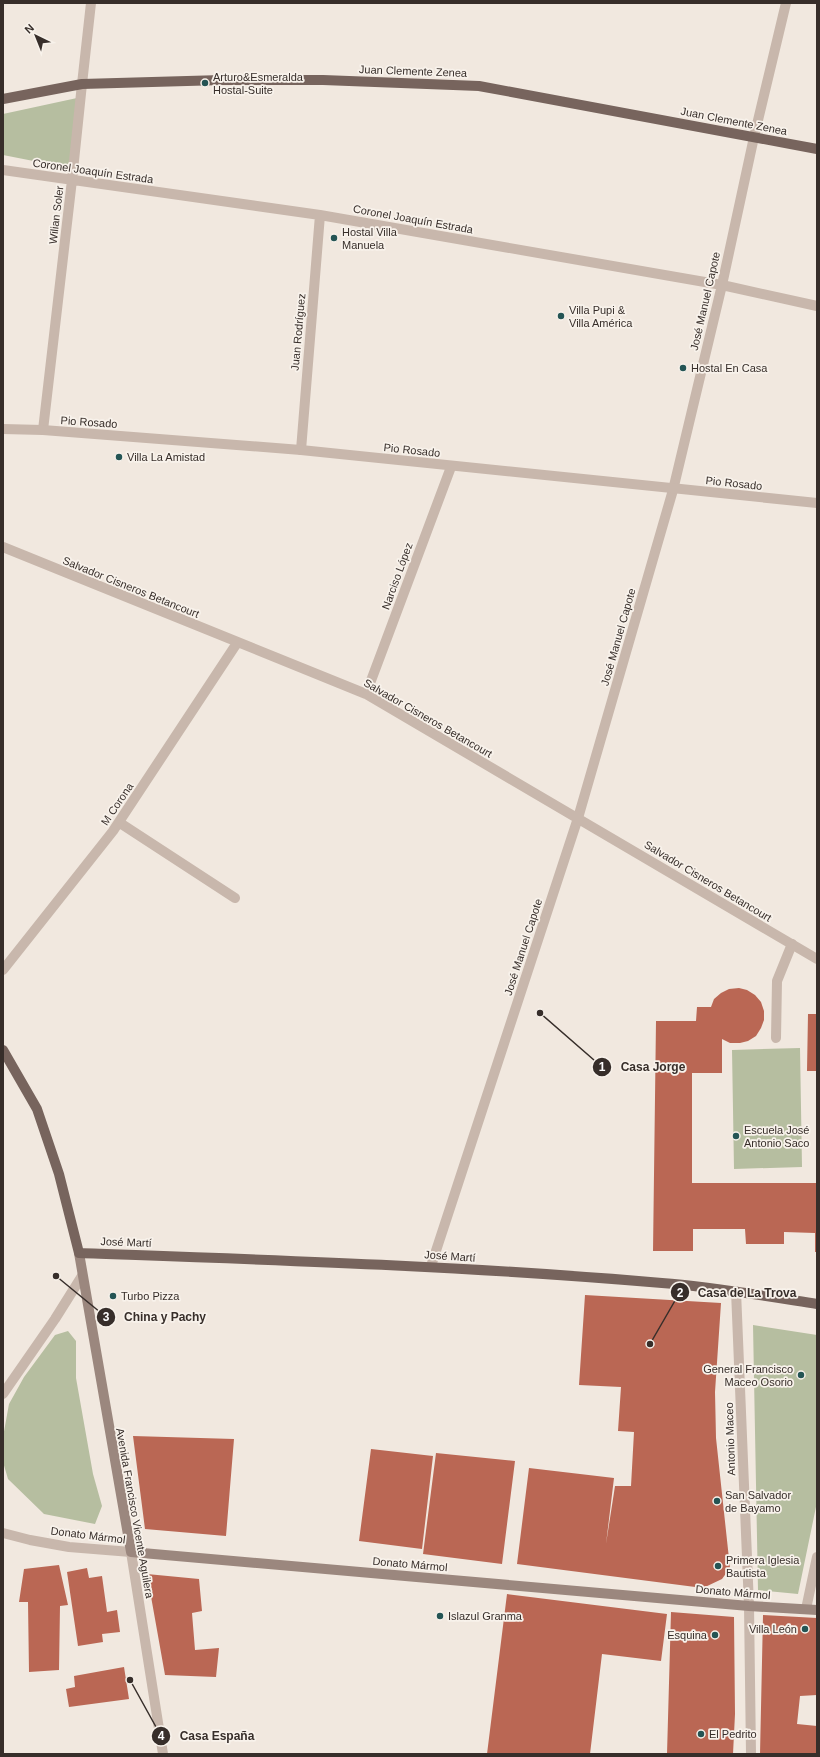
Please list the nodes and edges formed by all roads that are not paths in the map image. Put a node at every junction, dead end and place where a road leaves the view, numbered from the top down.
1 (91, 3) edge
2 (786, 3) edge
3 (82, 84) junction
4 (3, 99) edge
5 (754, 137) junction
6 (817, 149) edge
7 (3, 170) edge
8 (72, 180) junction
9 (320, 215) junction
10 (722, 285) junction
11 (817, 306) edge
12 (3, 429) edge
13 (43, 430) junction
14 (301, 450) junction
15 (451, 467) junction
16 (673, 490) junction
17 (817, 504) edge
18 (3, 547) edge
19 (237, 643) junction
20 (366, 694) junction
21 (578, 818) junction
22 (120, 823) junction
23 (235, 898) dead end
24 (792, 944) junction
25 (817, 959) edge
26 (3, 970) edge
27 (776, 1038) dead end
28 (3, 1050) edge
29 (79, 1252) junction
30 (431, 1266) junction
31 (82, 1276) junction
32 (736, 1291) junction
33 (817, 1304) edge
34 (3, 1394) edge
35 (3, 1533) edge
36 (131, 1552) junction
37 (817, 1557) edge
38 (749, 1606) junction
39 (806, 1609) junction
40 (817, 1610) edge
41 (163, 1754) edge
42 (751, 1754) edge

1 - 3 street, Wilian Soler
2 - 5 street, José Manuel Capote
3 - 4 main road, Juan Clemente Zenea
3 - 5 main road, Juan Clemente Zenea
3 - 8 street, Wilian Soler
5 - 6 main road, Juan Clemente Zenea
5 - 10 street, José Manuel Capote
7 - 8 street, Coronel Joaquín Estrada
8 - 9 street, Coronel Joaquín Estrada
8 - 13 street, Wilian Soler
9 - 10 street, Coronel Joaquín Estrada
9 - 14 street, Juan Rodríguez
10 - 11 street, Coronel Joaquín Estrada
10 - 16 street, José Manuel Capote
12 - 13 street, Pio Rosado
13 - 14 street, Pio Rosado
14 - 15 street, Pio Rosado
15 - 16 street, Pio Rosado
15 - 20 street, Narciso López
16 - 17 street, Pio Rosado
16 - 21 street, José Manuel Capote
18 - 19 street, Salvador Cisneros Betancourt
19 - 20 street, Salvador Cisneros Betancourt
19 - 22 street, M Corona
20 - 21 street, Salvador Cisneros Betancourt
21 - 24 street, Salvador Cisneros Betancourt
21 - 30 street, José Manuel Capote
22 - 23 street
22 - 26 street, M Corona
24 - 25 street, Salvador Cisneros Betancourt
24 - 27 street
28 - 29 main road, Avenida Francisco Vicente Aguilera
29 - 30 main road, José Martí
29 - 31 main road, Avenida Francisco Vicente Aguilera
30 - 32 main road, José Martí
31 - 34 street
31 - 36 main road, Avenida Francisco Vicente Aguilera
32 - 33 main road, José Martí
32 - 38 street, Antonio Maceo
35 - 36 street, Donato Mármol
36 - 38 main road, Donato Mármol
36 - 41 street, Avenida Francisco Vicente Aguilera
37 - 39 street
38 - 39 main road, Donato Mármol
38 - 42 street, Antonio Maceo
39 - 40 main road, Donato Mármol

